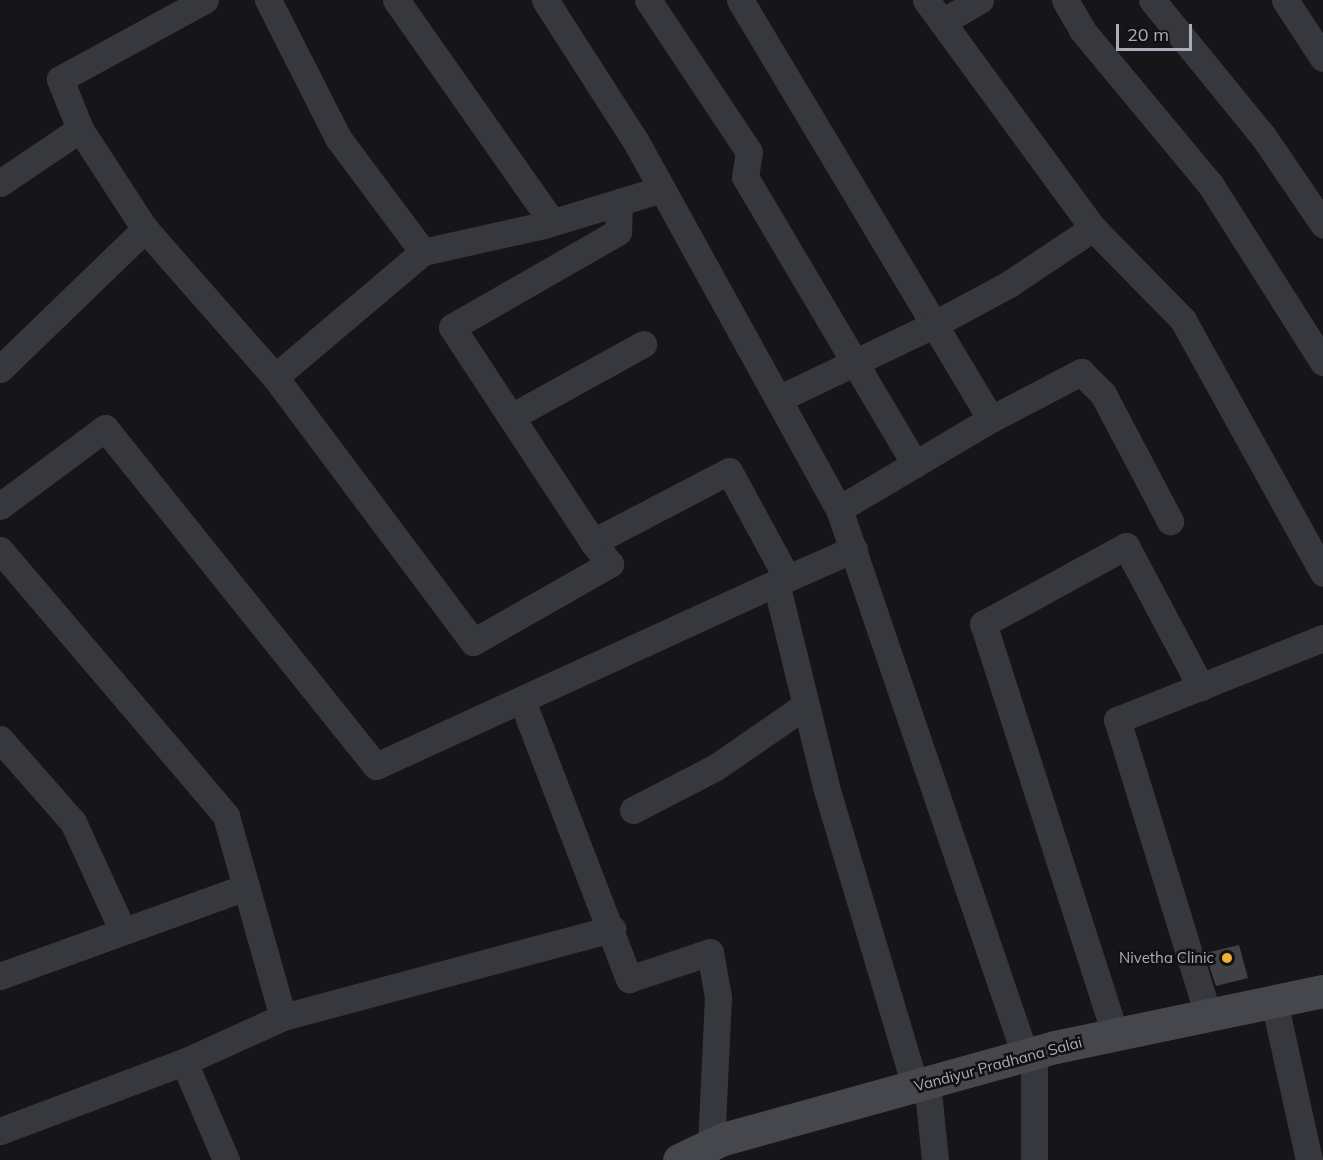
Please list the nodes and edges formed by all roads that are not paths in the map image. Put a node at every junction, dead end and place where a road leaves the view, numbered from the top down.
1 (205, 0) edge
2 (268, 0) edge
3 (396, 0) edge
4 (545, 0) edge
5 (648, 0) edge
6 (740, 0) edge
7 (926, 0) edge
8 (980, 0) edge
9 (1065, 0) edge
10 (1152, 0) edge
11 (1285, 0) edge
12 (942, 22) junction
13 (1323, 58) edge
14 (80, 129) junction
15 (0, 183) edge
16 (662, 189) junction
17 (620, 202) junction
18 (552, 222) junction
19 (1323, 224) edge
20 (1093, 228) junction
21 (145, 230) junction
22 (423, 252) junction
23 (935, 324) junction
24 (643, 344) dead end
25 (855, 362) junction
26 (1323, 362) edge
27 (0, 369) edge
28 (275, 377) junction
29 (778, 399) junction
30 (511, 417) junction
31 (992, 419) junction
32 (915, 465) junction
33 (0, 506) edge
34 (839, 509) junction
35 (1170, 521) dead end
36 (593, 542) junction
37 (854, 549) junction
38 (5, 567) edge
39 (1323, 573) edge
40 (782, 580) junction
41 (1323, 638) edge
42 (1201, 687) junction
43 (523, 703) junction
44 (806, 705) junction
45 (0, 739) edge
46 (633, 810) dead end
47 (246, 888) junction
48 (122, 929) junction
49 (612, 929) junction
50 (0, 976) edge
51 (1323, 991) edge
52 (1274, 1001) junction
53 (1208, 1015) junction
54 (283, 1017) junction
55 (1115, 1034) junction
56 (1030, 1053) junction
57 (184, 1062) junction
58 (921, 1084) junction
59 (0, 1131) edge
60 (711, 1145) junction
61 (226, 1160) edge
62 (679, 1160) edge
63 (935, 1160) edge
64 (1034, 1160) edge
65 (1309, 1160) edge

1 - 14 street
2 - 22 street
3 - 18 street
4 - 16 street
5 - 25 street
6 - 23 street
7 - 12 street
8 - 12 street
9 - 26 street
10 - 19 street
11 - 13 street
12 - 20 street
14 - 15 street
14 - 21 street
16 - 17 street
16 - 29 street
17 - 18 street
17 - 30 street
18 - 22 street
20 - 23 street
20 - 39 street
21 - 27 street
21 - 28 street
22 - 28 street
23 - 25 street
23 - 31 street
24 - 30 street
25 - 29 street
25 - 32 street
28 - 36 street
29 - 34 street
30 - 36 street
31 - 32 street
31 - 35 street
32 - 34 street
33 - 43 street
34 - 37 street
36 - 40 street
37 - 40 street
37 - 56 street
38 - 47 street
40 - 43 street
40 - 44 street
41 - 42 street
42 - 53 street
42 - 55 street
43 - 49 street
44 - 46 street
44 - 58 street
45 - 48 street
47 - 48 street
47 - 54 street
48 - 50 street
49 - 54 street
49 - 60 street
51 - 52 street, Vandiyur Pradhana Salai
52 - 53 street, Vandiyur Pradhana Salai
52 - 65 street
53 - 55 street, Vandiyur Pradhana Salai
54 - 57 street
55 - 56 street, Vandiyur Pradhana Salai
56 - 58 street, Vandiyur Pradhana Salai
56 - 64 street
57 - 59 street
57 - 61 street
58 - 60 street, Vandiyur Pradhana Salai
58 - 63 street
60 - 62 street, Vandiyur Pradhana Salai

